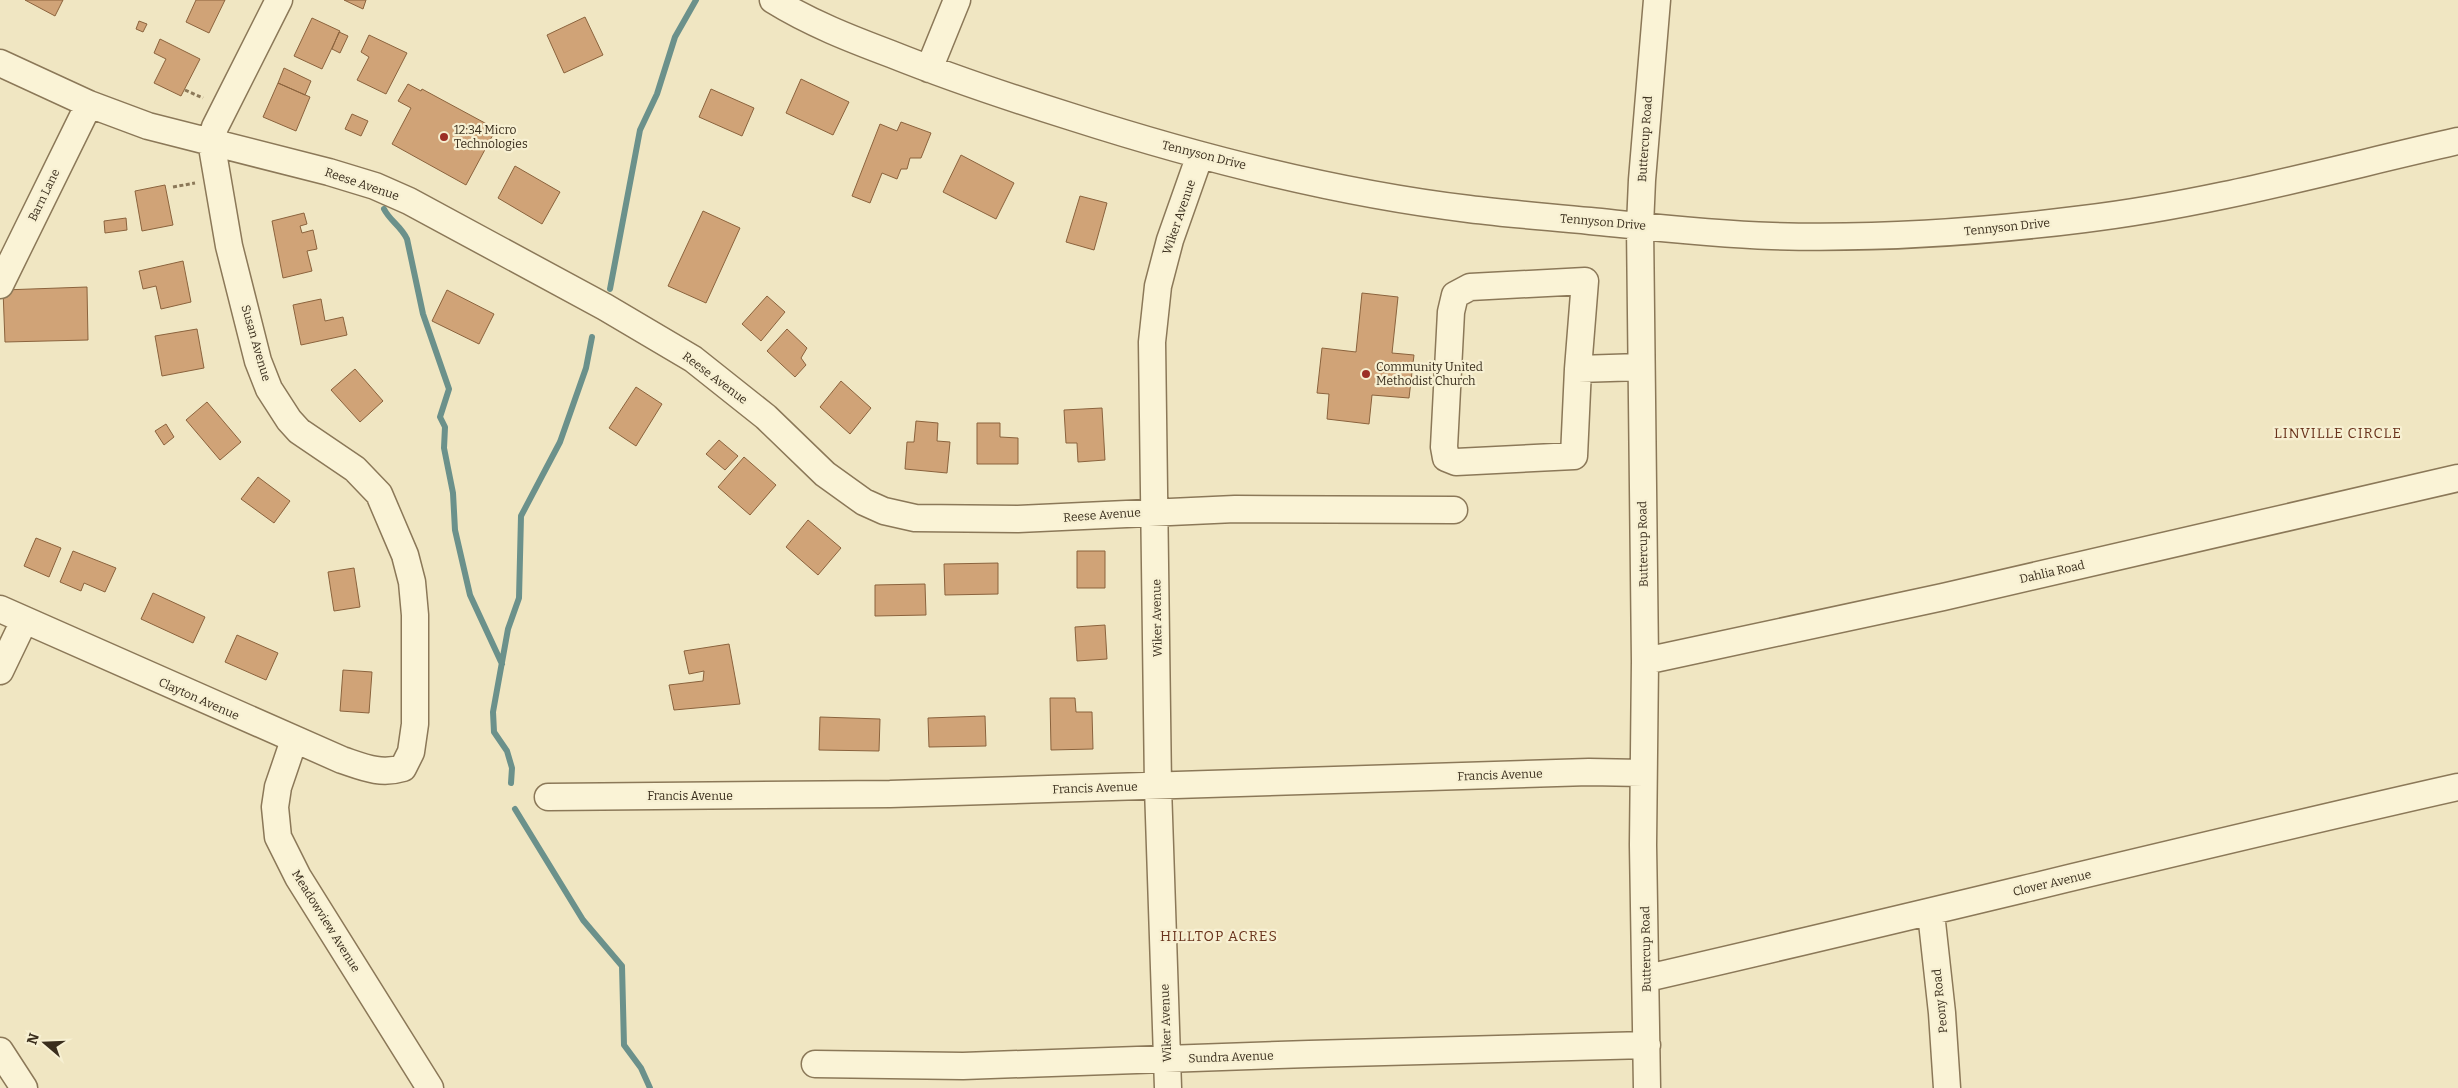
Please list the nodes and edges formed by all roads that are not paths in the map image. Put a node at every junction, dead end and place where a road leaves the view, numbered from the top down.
1 (279, 0) edge
2 (773, 0) edge
3 (957, 0) edge
4 (1656, 0) edge
5 (0, 64) edge
6 (929, 69) junction
7 (89, 104) junction
8 (2458, 140) edge
9 (211, 141) junction
10 (1200, 155) junction
11 (1640, 226) junction
12 (0, 285) edge
13 (1641, 367) junction
14 (1578, 369) junction
15 (2458, 478) edge
16 (1454, 510) dead end
17 (1156, 512) junction
18 (0, 609) edge
19 (24, 621) junction
20 (1645, 661) junction
21 (0, 671) edge
22 (294, 740) junction
23 (403, 768) joint
24 (1643, 773) junction
25 (1158, 787) junction
26 (2457, 792) edge
27 (548, 796) dead end
28 (1931, 913) junction
29 (1647, 978) junction
30 (1647, 1045) junction
31 (0, 1051) edge
32 (1167, 1059) junction
33 (815, 1064) dead end
34 (24, 1088) edge
35 (430, 1088) edge
36 (1168, 1088) edge
37 (1647, 1088) edge
38 (1947, 1088) edge

1 - 9 street
2 - 6 street, Tennyson Drive
3 - 6 street
4 - 11 street, Buttercup Road
5 - 7 street, Reese Avenue
6 - 10 street, Tennyson Drive
7 - 9 street, Reese Avenue
7 - 12 street, Barn Lane
8 - 11 street, Tennyson Drive
9 - 17 street, Reese Avenue
9 - 23 street, Susan Avenue
10 - 11 street, Tennyson Drive
10 - 17 street, Wiker Avenue
11 - 13 street, Buttercup Road
13 - 14 street
13 - 20 street, Buttercup Road
14 - 14 street
15 - 20 street, Dahlia Road
16 - 17 street, Reese Avenue
17 - 25 street, Wiker Avenue
18 - 19 street, Clayton Avenue
19 - 21 street
19 - 22 street, Clayton Avenue
20 - 24 street, Buttercup Road
22 - 23 street, Clayton Avenue
22 - 35 street, Meadowview Avenue
24 - 25 street, Francis Avenue
24 - 29 street, Buttercup Road
25 - 27 street, Francis Avenue
25 - 32 street, Wiker Avenue
26 - 28 street, Clover Avenue
28 - 29 street, Clover Avenue
28 - 38 street, Peony Road
29 - 30 street, Buttercup Road
30 - 32 street, Sundra Avenue
30 - 37 street, Buttercup Road
31 - 34 street
32 - 33 street, Sundra Avenue
32 - 36 street, Wiker Avenue

